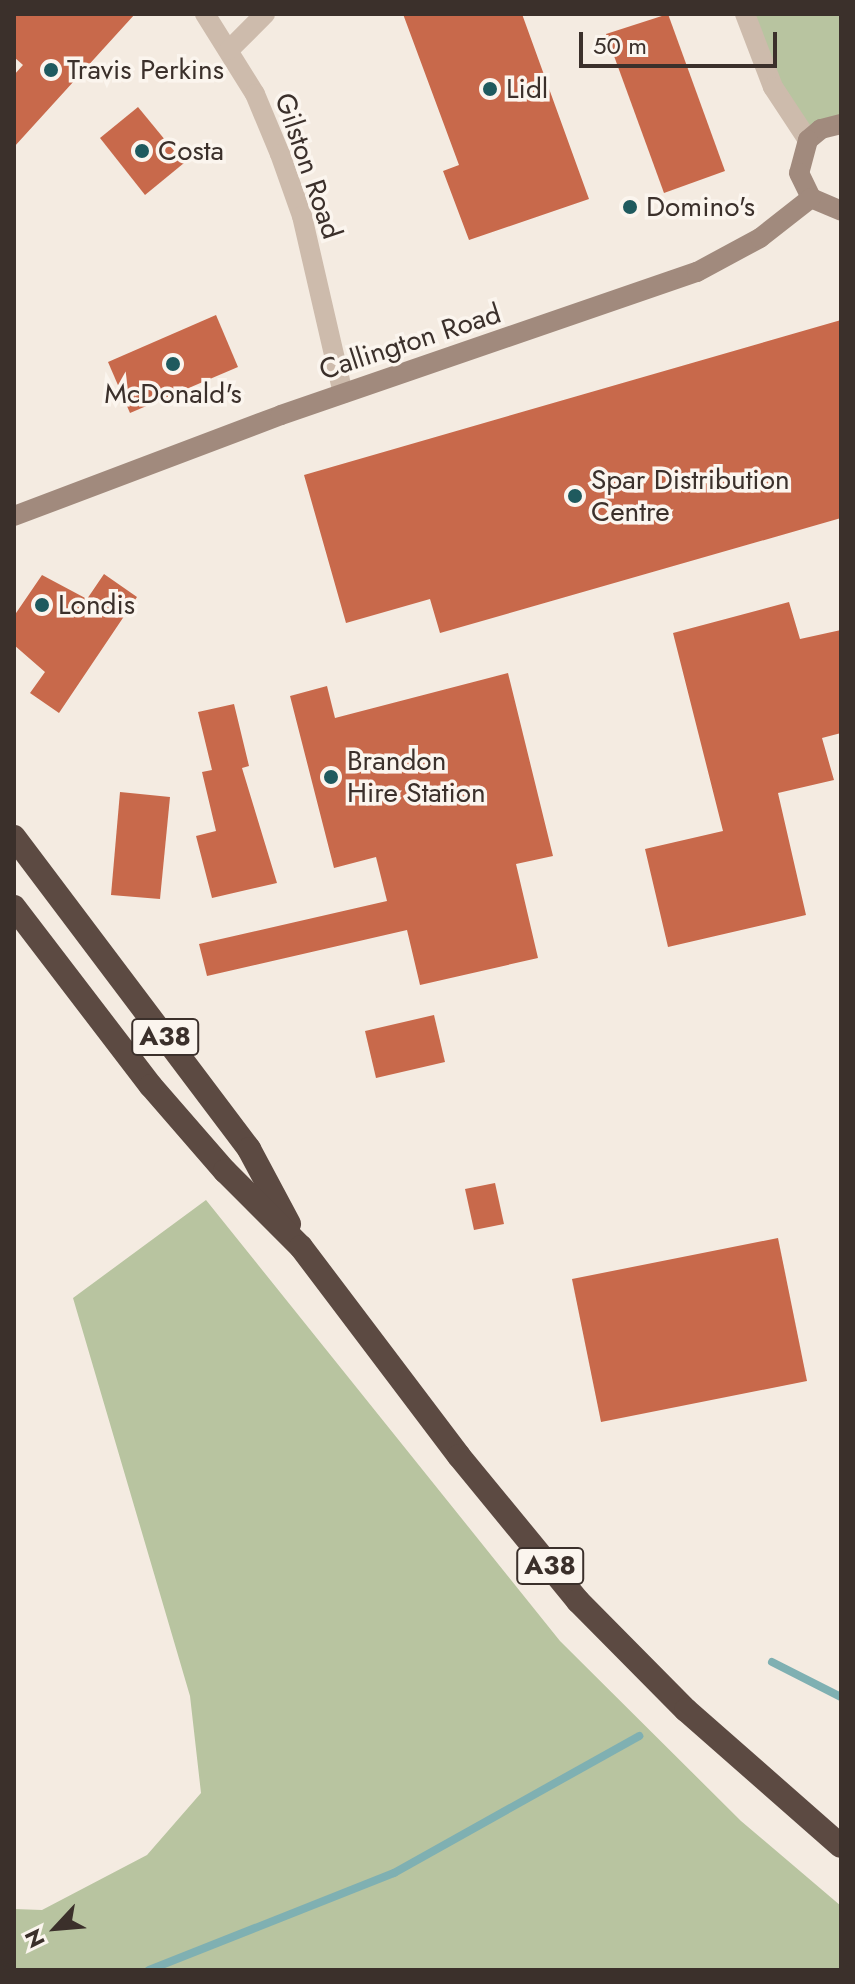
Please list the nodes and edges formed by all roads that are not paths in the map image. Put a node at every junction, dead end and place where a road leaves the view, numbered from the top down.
1 (205, 14) edge
2 (265, 14) edge
3 (745, 14) edge
4 (229, 50) junction
5 (841, 124) edge
6 (808, 140) junction
7 (811, 198) junction
8 (841, 211) edge
9 (343, 393) junction
10 (14, 516) edge
11 (14, 837) edge
12 (14, 907) edge
13 (301, 1247) junction
14 (841, 1846) edge

1 - 4 street, Gilston Road
2 - 4 street
3 - 6 street
4 - 9 street, Gilston Road
5 - 6 main road
6 - 7 main road
7 - 8 main road
7 - 9 main road, Callington Road
9 - 10 main road, Callington Road
11 - 13 highway, A38
12 - 13 highway, A38
13 - 14 highway, A38

